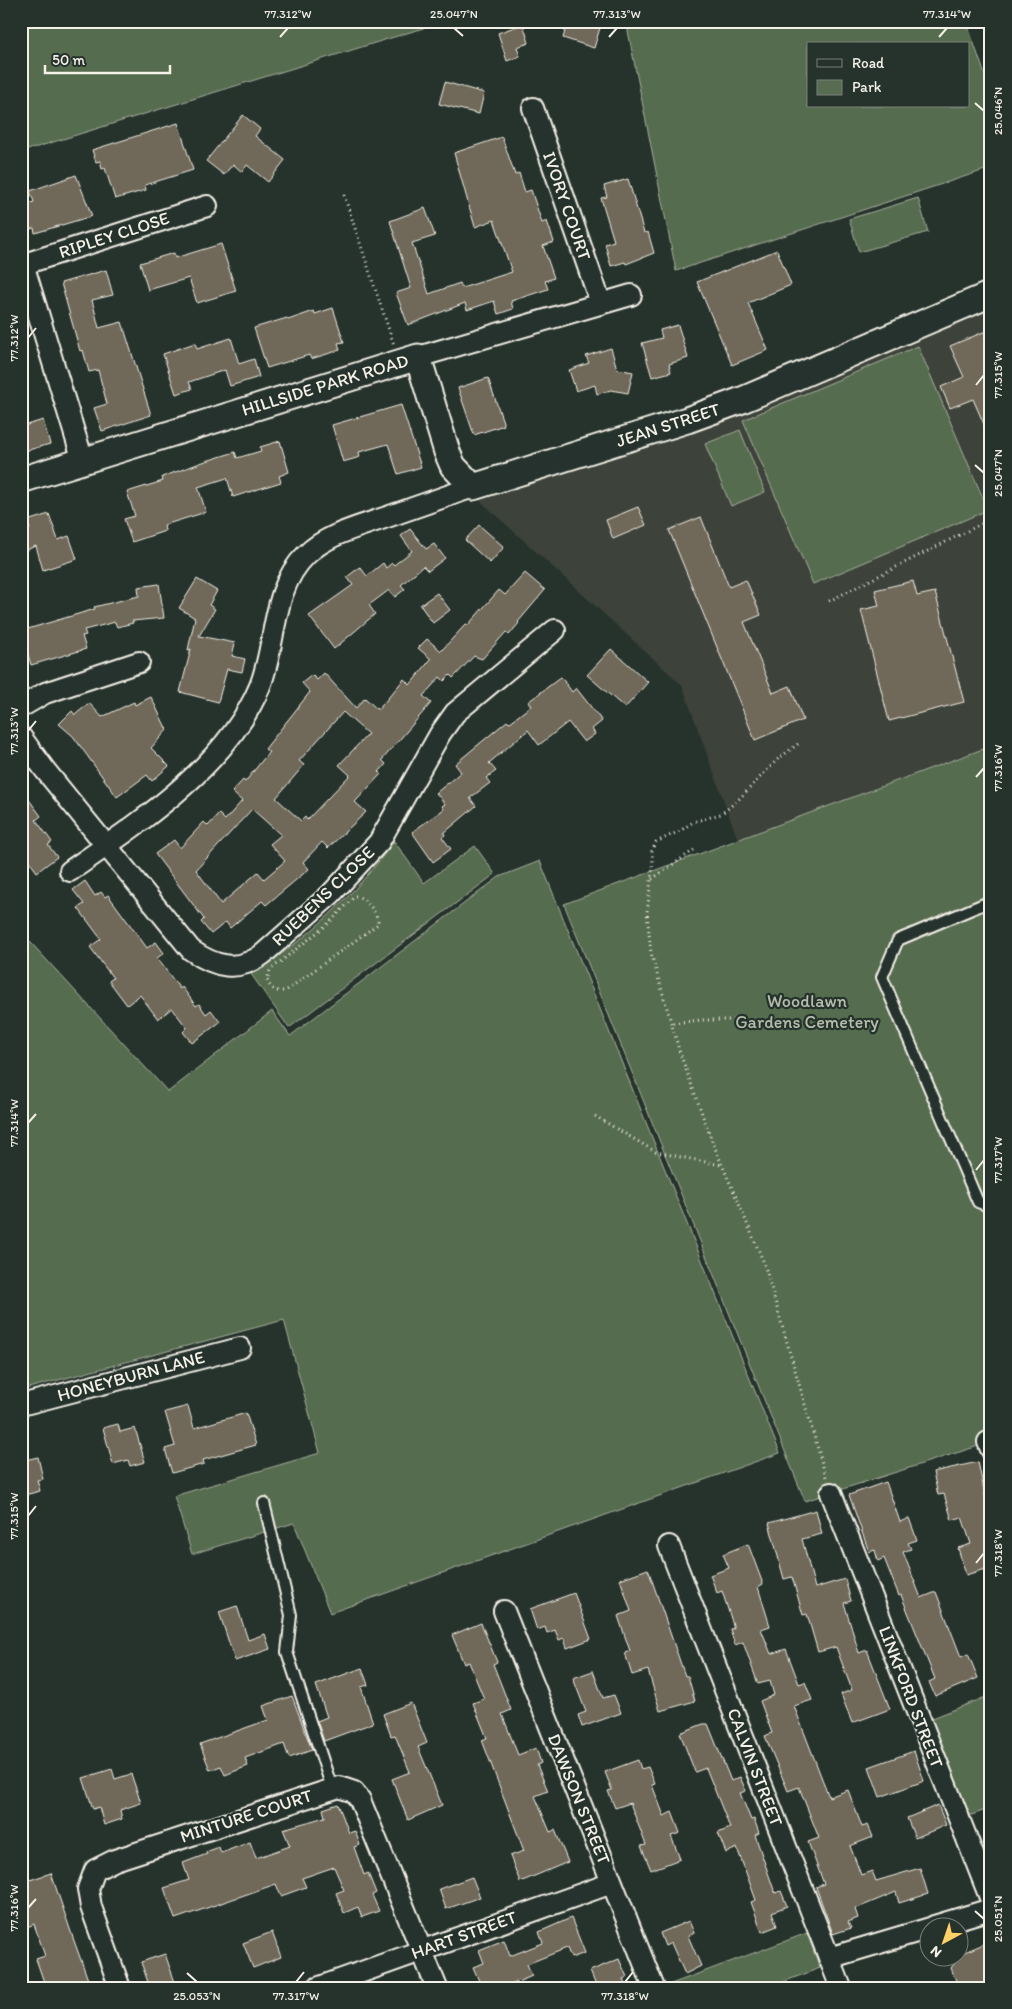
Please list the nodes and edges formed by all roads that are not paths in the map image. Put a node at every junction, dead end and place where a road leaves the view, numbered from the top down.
1 (533, 108) dead end
2 (207, 206) dead end
3 (22, 265) edge
4 (991, 294) edge
5 (631, 295) dead end
6 (601, 304) junction
7 (409, 360) junction
8 (83, 461) junction
9 (21, 480) edge
10 (473, 487) junction
11 (555, 630) dead end
12 (139, 662) dead end
13 (21, 707) edge
14 (21, 737) edge
15 (108, 845) junction
16 (70, 870) dead end
17 (991, 901) edge
18 (991, 1208) edge
19 (240, 1348) dead end
20 (21, 1405) edge
21 (831, 1493) road end
22 (264, 1503) dead end
23 (669, 1546) dead end
24 (504, 1611) dead end
25 (332, 1788) junction
26 (612, 1883) junction
27 (991, 1900) edge
28 (991, 1909) edge
29 (968, 1916) edge
30 (920, 1931) edge
31 (421, 1950) junction
32 (829, 1958) junction
33 (120, 1988) edge
34 (317, 1988) edge
35 (437, 1988) edge
36 (654, 1988) edge
37 (841, 1988) edge

1 - 6 street, IVORY COURT
2 - 3 street, RIPLEY CLOSE
3 - 8 street
4 - 10 street, JEAN STREET
5 - 6 street, HILLSIDE PARK ROAD
6 - 7 street, HILLSIDE PARK ROAD
7 - 8 street, HILLSIDE PARK ROAD
7 - 10 street
8 - 9 street, HILLSIDE PARK ROAD
10 - 15 street
11 - 15 street, RUEBENS CLOSE
12 - 13 street
14 - 15 street, RUEBENS CLOSE
15 - 16 street
17 - 18 lane
19 - 20 street, HONEYBURN LANE
21 - 27 street, LINKFORD STREET
22 - 25 lane
23 - 32 street, CALVIN STREET
24 - 26 street, DAWSON STREET
25 - 31 street, MINTURE COURT
25 - 33 street, MINTURE COURT
26 - 31 street, HART STREET
26 - 36 street, DAWSON STREET
28 - 29 street
30 - 32 street
31 - 34 street, HART STREET
31 - 35 street, MINTURE COURT
32 - 37 street, CALVIN STREET

